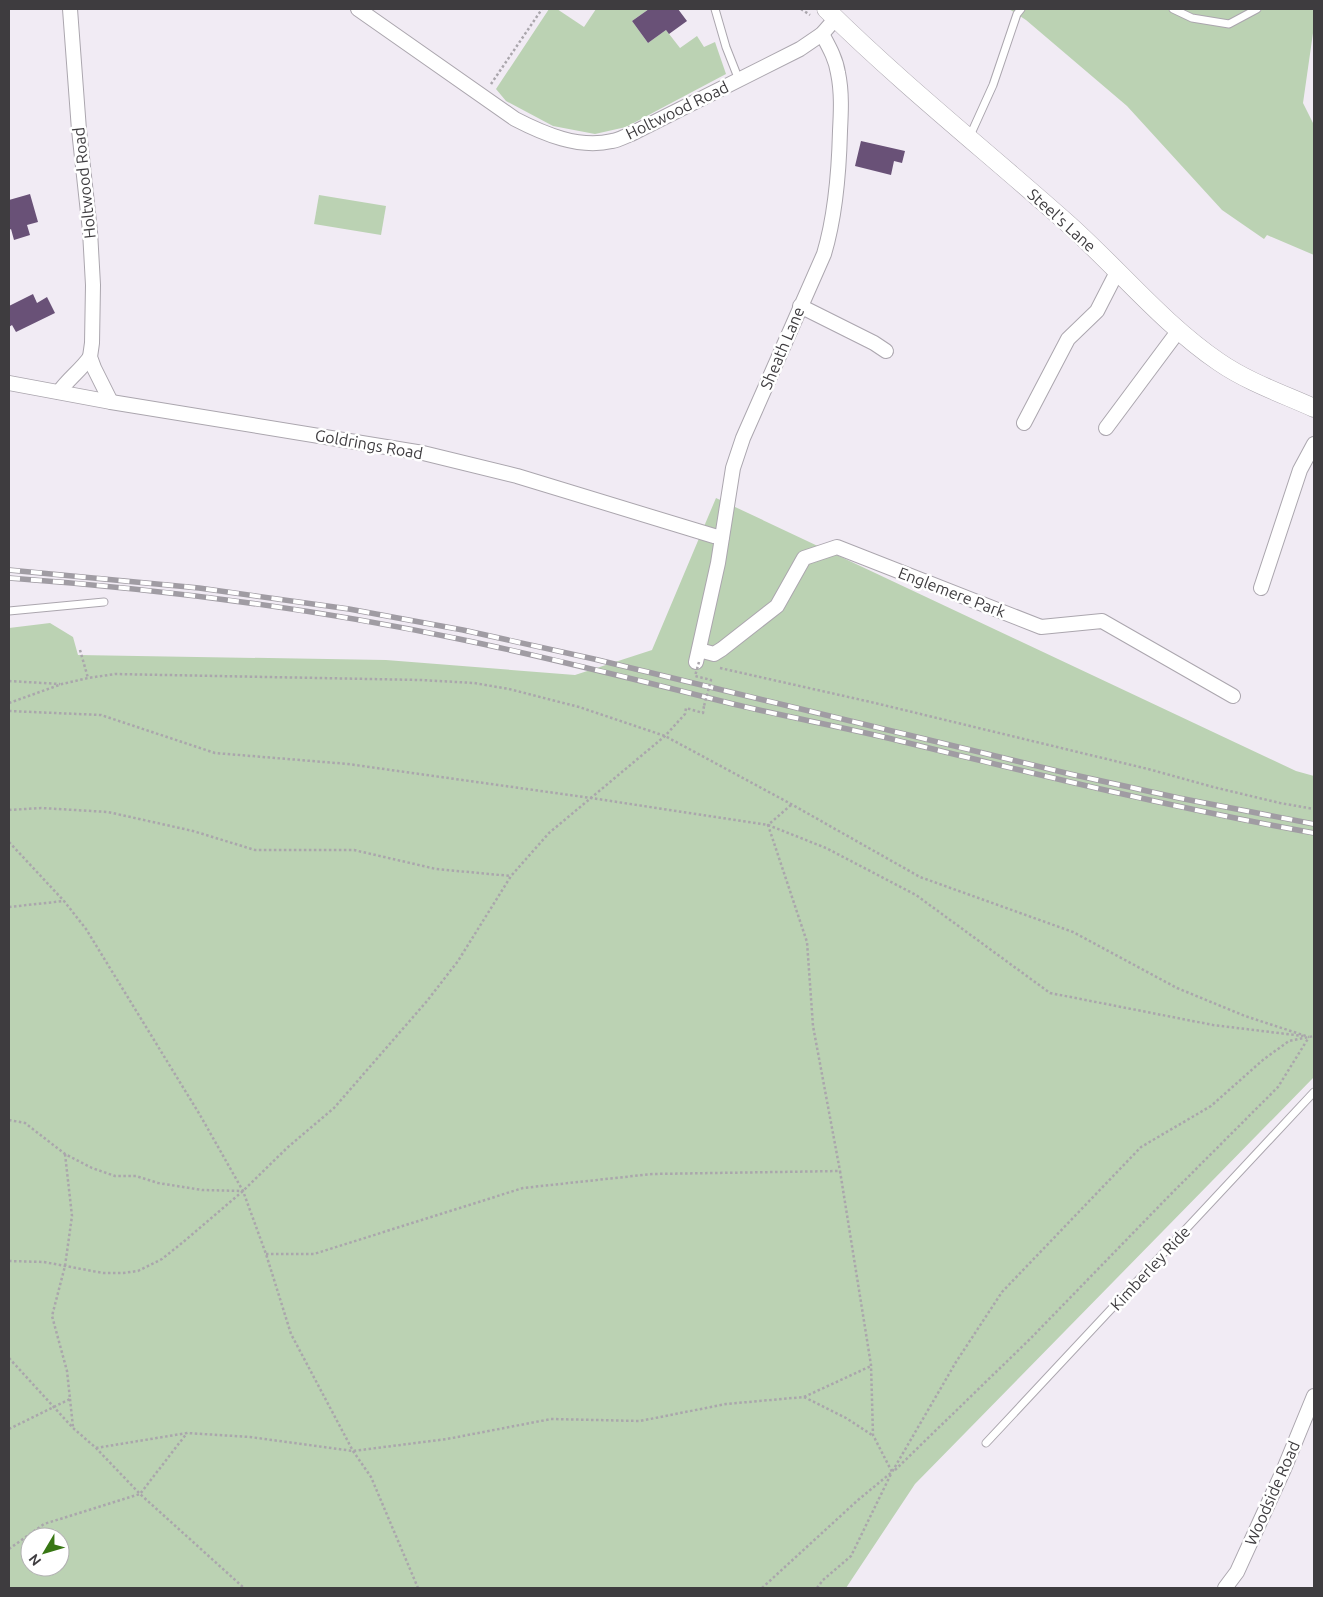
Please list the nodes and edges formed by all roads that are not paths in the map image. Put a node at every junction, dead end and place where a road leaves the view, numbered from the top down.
1 (70, 9) edge
2 (358, 9) edge
3 (715, 9) edge
4 (1021, 9) edge
5 (1173, 9) edge
6 (1257, 9) edge
7 (831, 14) edge
8 (822, 34) junction
9 (739, 80) junction
10 (968, 138) junction
11 (1117, 272) junction
12 (800, 306) junction
13 (1179, 330) junction
14 (886, 351) dead end
15 (90, 357) junction
16 (9, 383) edge
17 (59, 392) junction
18 (111, 402) junction
19 (1314, 408) edge
20 (1024, 423) dead end
21 (1106, 428) dead end
22 (1314, 444) edge
23 (722, 537) junction
24 (1260, 588) dead end
25 (104, 602) dead end
26 (9, 611) edge
27 (700, 660) joint
28 (1233, 696) dead end
29 (1314, 1092) edge
30 (1314, 1396) edge
31 (986, 1443) dead end
32 (1225, 1588) edge

1 - 15 street, Holtwood Road
2 - 9 street, Holtwood Road
3 - 9 lane
4 - 10 lane
5 - 6 lane
7 - 8 street, Holtwood Road
7 - 10 street, Steel's Lane
8 - 9 street, Holtwood Road
8 - 12 street, Sheath Lane
10 - 11 street, Steel's Lane
11 - 13 street, Steel's Lane
11 - 20 street
12 - 14 street
12 - 23 street, Sheath Lane
13 - 19 street, Steel's Lane
13 - 21 street
15 - 17 street
15 - 18 street
16 - 17 street, Goldrings Road
17 - 18 street, Goldrings Road
18 - 23 street, Goldrings Road
22 - 24 street
23 - 27 street, Sheath Lane
25 - 26 lane
27 - 28 street, Englemere Park
29 - 31 lane, Kimberley Ride
30 - 32 street, Woodside Road

